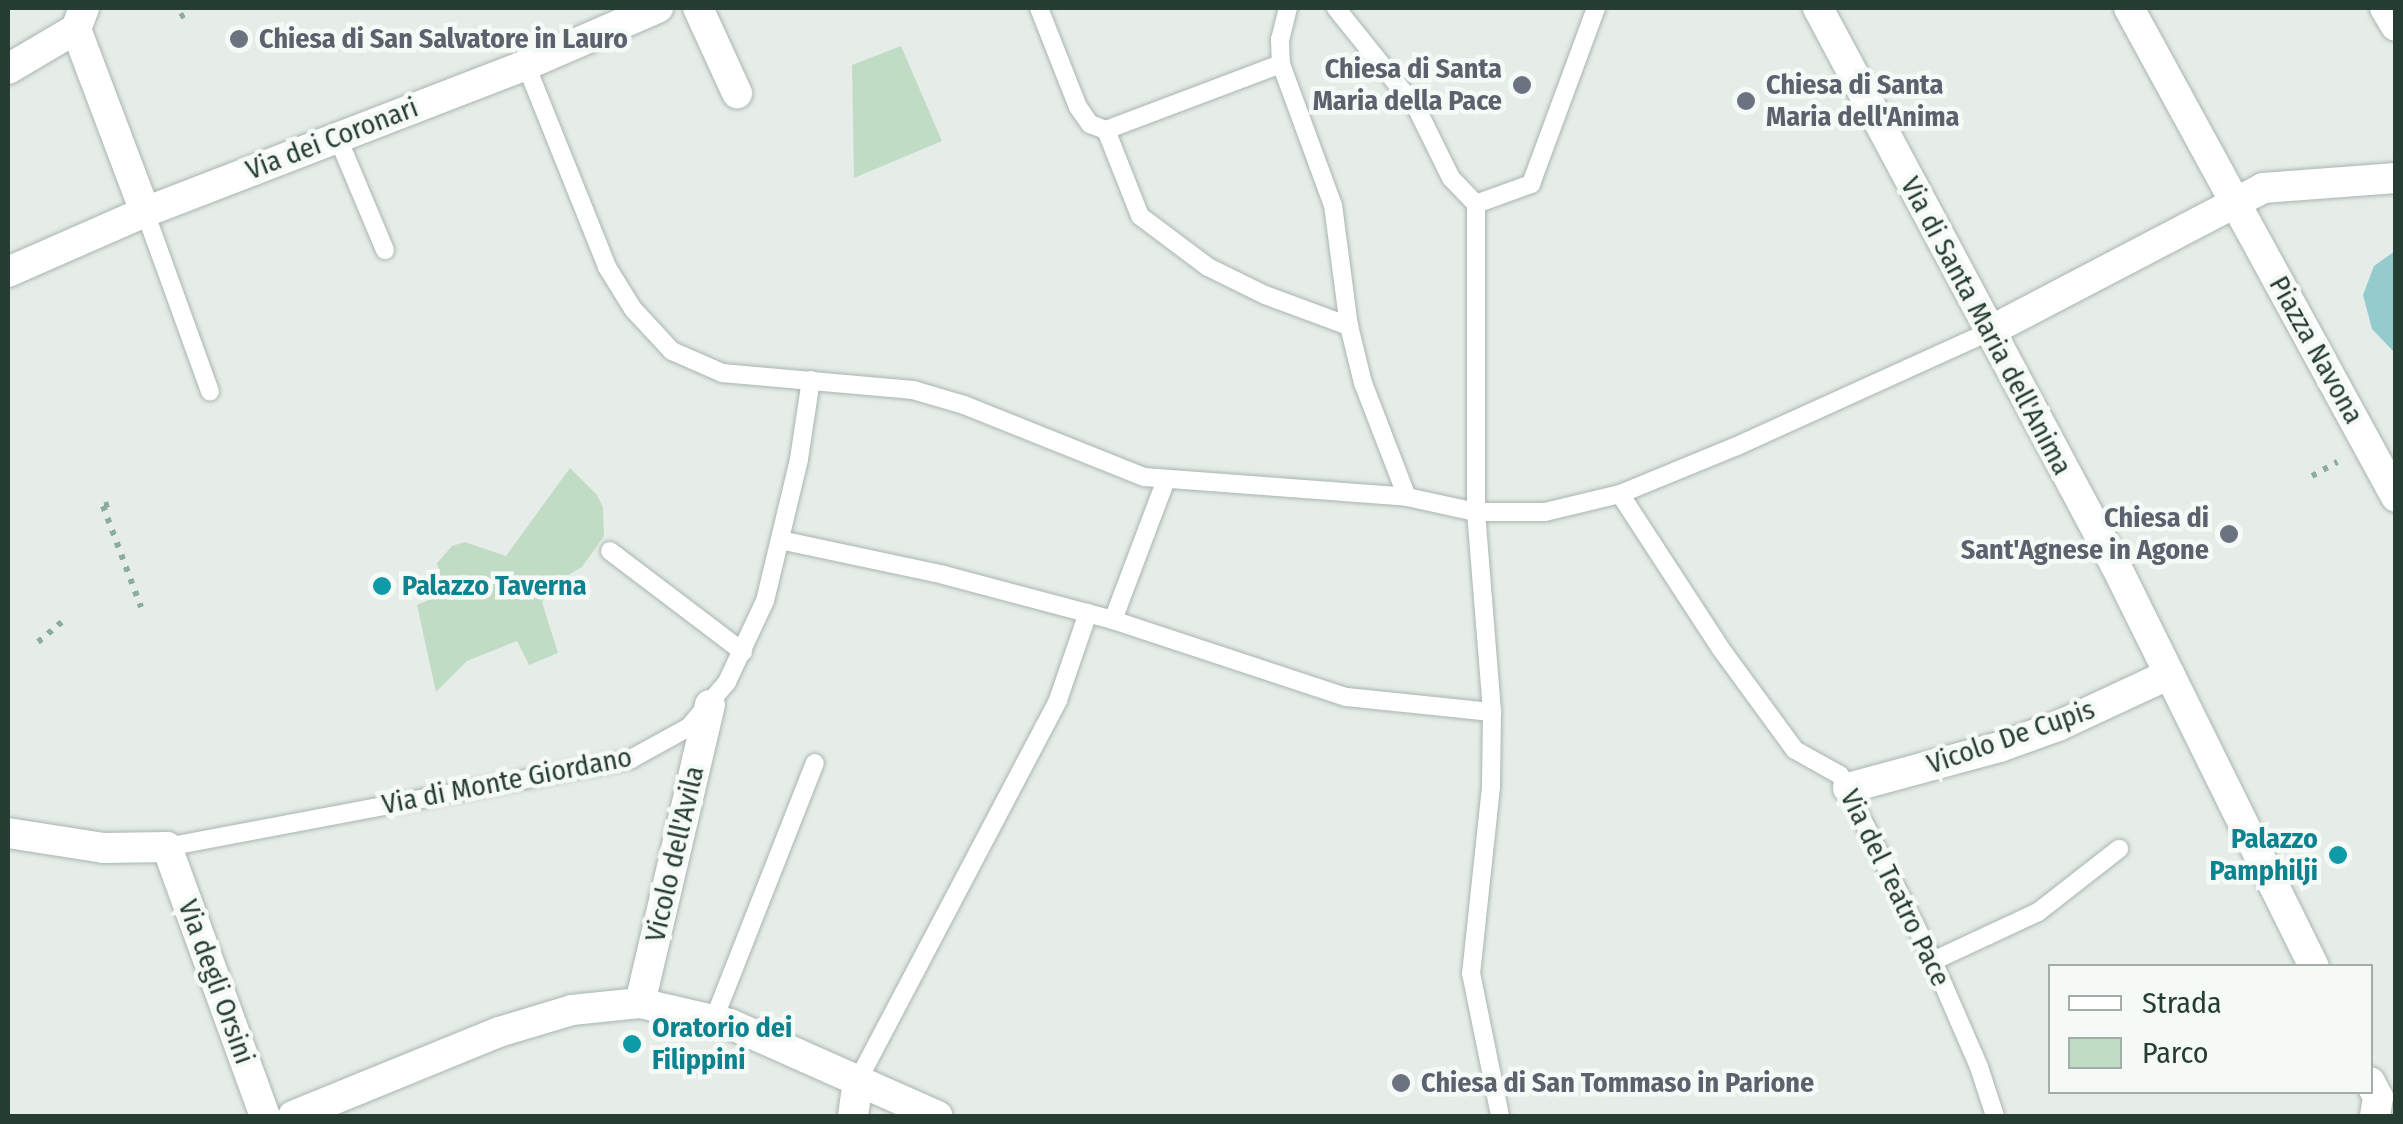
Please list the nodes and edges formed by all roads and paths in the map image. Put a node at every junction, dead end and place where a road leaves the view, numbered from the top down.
1 (658, 8) edge
2 (698, 8) edge
3 (1039, 8) edge
4 (1288, 8) edge
5 (1336, 8) edge
6 (1596, 8) edge
7 (1818, 8) edge
8 (2129, 8) edge
9 (2386, 8) edge
10 (189, 12) dead end
11 (80, 18) edge
12 (180, 18) dead end
13 (2396, 26) edge
14 (526, 64) junction
15 (1281, 64) junction
16 (8, 70) edge
17 (736, 93) dead end
18 (1106, 130) junction
19 (337, 136) junction
20 (2396, 178) edge
21 (2236, 203) junction
22 (1476, 204) junction
23 (145, 212) junction
24 (385, 250) dead end
25 (8, 272) edge
26 (1349, 326) junction
27 (1988, 332) junction
28 (811, 380) junction
29 (210, 392) dead end
30 (2346, 457) dead end
31 (2312, 476) dead end
32 (1166, 480) junction
33 (1620, 494) junction
34 (1407, 497) junction
35 (2396, 497) edge
36 (109, 504) dead end
37 (1476, 512) junction
38 (780, 540) junction
39 (610, 551) dead end
40 (141, 607) dead end
41 (1088, 613) junction
42 (1113, 620) junction
43 (62, 622) dead end
44 (38, 642) dead end
45 (743, 652) junction
46 (2170, 674) junction
47 (710, 705) junction
48 (1492, 712) junction
49 (816, 764) dead end
50 (1848, 788) junction
51 (8, 834) edge
52 (167, 847) junction
53 (2119, 849) dead end
54 (1933, 961) junction
55 (2313, 964) edge
56 (640, 1002) junction
57 (714, 1019) junction
58 (858, 1080) junction
59 (2373, 1088) edge
60 (300, 1115) edge
61 (265, 1116) edge
62 (853, 1116) edge
63 (938, 1116) edge
64 (1500, 1116) edge
65 (1995, 1116) edge
66 (2375, 1116) edge

1 - 14 street, Via dei Coronari
2 - 17 street
3 - 18 lane
4 - 15 lane
5 - 22 lane
6 - 22 lane
7 - 27 street, Via di Santa Maria dell'Anima
8 - 21 street, Piazza Navona
9 - 13 street
10 - 12 path
11 - 16 street
11 - 23 street
14 - 19 street, Via dei Coronari
14 - 28 lane
15 - 18 lane
15 - 26 lane
18 - 26 lane
19 - 23 street, Via dei Coronari
19 - 24 lane
20 - 21 street
21 - 27 street
21 - 35 street, Piazza Navona
22 - 37 lane
23 - 25 street, Via dei Coronari
23 - 29 lane
26 - 34 lane
27 - 33 lane
27 - 46 street, Via di Santa Maria dell'Anima
28 - 32 lane
28 - 38 lane, Via di Monte Giordano
30 - 31 path
32 - 34 lane
32 - 42 lane
33 - 37 lane
33 - 50 lane, Via del Teatro Pace
34 - 37 lane
36 - 40 path
37 - 48 lane
38 - 41 lane
38 - 45 lane, Via di Monte Giordano
39 - 45 lane
41 - 42 lane
41 - 58 lane
42 - 48 lane
43 - 44 path
45 - 47 lane, Via di Monte Giordano
46 - 50 street, Vicolo De Cupis
46 - 55 street, Via di Santa Maria dell'Anima
47 - 52 lane, Via di Monte Giordano
47 - 56 street, Vicolo dell'Avila
48 - 64 lane
49 - 57 lane
50 - 54 lane, Via del Teatro Pace
51 - 52 street, Via di Monte Giordano
52 - 61 street, Via degli Orsini
53 - 54 lane
54 - 65 lane, Via del Teatro Pace
56 - 57 street
56 - 60 street
57 - 58 street
58 - 62 street
58 - 63 street
59 - 66 street

